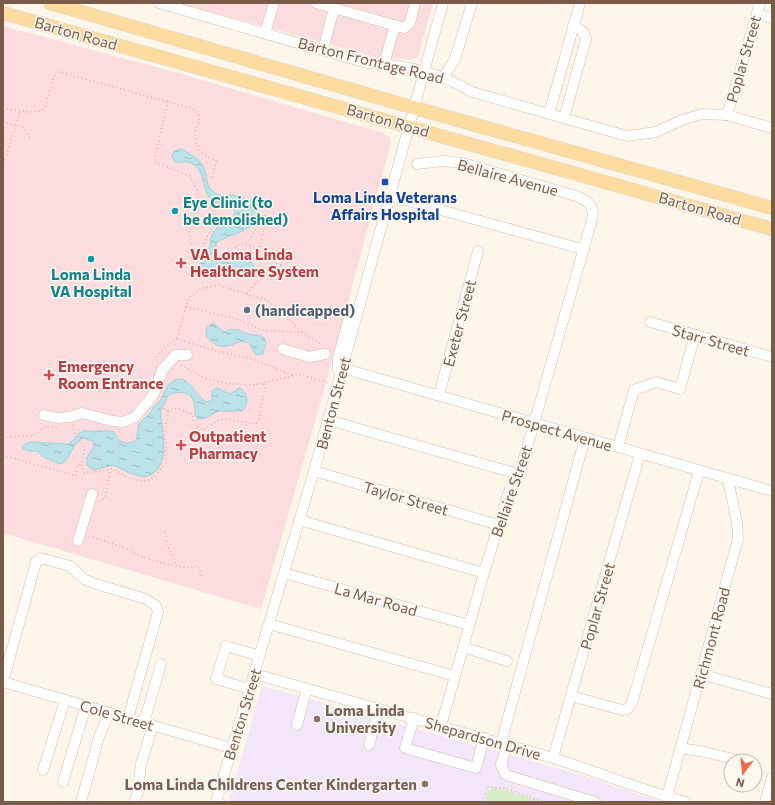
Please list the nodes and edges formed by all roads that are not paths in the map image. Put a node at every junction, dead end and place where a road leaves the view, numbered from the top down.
1 (50, 3) edge
2 (159, 3) edge
3 (274, 3) edge
4 (316, 3) edge
5 (415, 3) edge
6 (443, 3) edge
7 (472, 3) edge
8 (580, 3) edge
9 (760, 3) edge
10 (177, 5) edge
11 (334, 8) junction
12 (3, 13) edge
13 (757, 14) junction
14 (772, 18) edge
15 (395, 25) junction
16 (573, 25) junction
17 (265, 33) junction
18 (323, 50) junction
19 (384, 64) junction
20 (425, 72) junction
21 (443, 78) junction
22 (549, 114) junction
23 (727, 115) junction
24 (564, 118) junction
25 (410, 120) junction
26 (772, 128) edge
27 (417, 164) dead end
28 (390, 196) junction
29 (772, 208) edge
30 (593, 210) joint
31 (772, 229) edge
32 (582, 250) junction
33 (478, 251) dead end
34 (650, 322) dead end
35 (695, 335) junction
36 (283, 349) dead end
37 (324, 350) road end
38 (187, 355) dead end
39 (772, 358) edge
40 (341, 373) junction
41 (439, 395) junction
42 (44, 415) dead end
43 (328, 420) junction
44 (533, 423) junction
45 (585, 438) junction
46 (618, 447) junction
47 (640, 454) junction
48 (314, 471) junction
49 (699, 471) junction
50 (518, 474) junction
51 (728, 479) junction
52 (772, 491) edge
53 (95, 498) road end
54 (299, 520) junction
55 (499, 525) junction
56 (78, 541) dead end
57 (284, 573) junction
58 (484, 573) junction
59 (269, 624) junction
60 (469, 625) junction
61 (463, 647) junction
62 (260, 656) junction
63 (508, 661) dead end
64 (161, 664) dead end
65 (255, 674) junction
66 (701, 674) junction
67 (455, 676) junction
68 (3, 682) edge
69 (307, 688) junction
70 (250, 689) junction
71 (772, 694) edge
72 (571, 696) junction
73 (65, 700) junction
74 (86, 706) junction
75 (379, 709) junction
76 (109, 713) junction
77 (128, 718) junction
78 (414, 718) junction
79 (148, 724) junction
80 (297, 725) dead end
81 (441, 726) junction
82 (484, 738) junction
83 (504, 744) junction
84 (369, 745) dead end
85 (231, 748) junction
86 (680, 748) junction
87 (723, 756) edge
88 (553, 758) junction
89 (43, 770) dead end
90 (772, 777) edge
91 (64, 782) dead end
92 (667, 797) junction
93 (81, 802) edge
94 (134, 802) edge
95 (216, 802) edge
96 (595, 802) edge
97 (686, 802) edge
98 (765, 802) edge

1 - 25 main road, Barton Road
2 - 10 street, Barton Frontage Road
3 - 17 street
4 - 11 street
5 - 15 street
6 - 20 street, Benton Street
7 - 21 street
8 - 16 street
9 - 13 street, Poplar Street
10 - 17 street, Barton Frontage Road
11 - 15 street
11 - 18 street
12 - 25 main road, Barton Road
13 - 14 street
13 - 23 street, Poplar Street
15 - 19 street
16 - 22 street
16 - 24 street
17 - 18 street, Barton Frontage Road
18 - 19 street, Barton Frontage Road
19 - 20 street, Barton Frontage Road
20 - 21 street, Barton Frontage Road
20 - 25 street, Benton Street
21 - 22 street, Barton Frontage Road
22 - 24 street, Barton Frontage Road
23 - 24 street, Barton Frontage Road
23 - 26 street
25 - 28 street, Benton Street
25 - 29 main road, Barton Road
25 - 31 main road, Barton Road
25 - 40 street
27 - 30 street, Bellaire Avenue
28 - 32 street
28 - 40 street, Benton Street
30 - 32 street, Bellaire Street
32 - 44 street, Bellaire Street
33 - 41 street, Exeter Street
34 - 35 street, Starr Street
35 - 39 street, Starr Street
35 - 46 street
36 - 37 street
38 - 42 street
40 - 41 street, Prospect Avenue
40 - 43 street, Benton Street
41 - 44 street, Prospect Avenue
43 - 48 street, Benton Street
43 - 50 street
44 - 45 street, Prospect Avenue
44 - 50 street, Bellaire Street
45 - 46 street, Prospect Avenue
45 - 83 street
46 - 47 street, Prospect Avenue
47 - 49 street, Prospect Avenue
47 - 72 street, Poplar Street
48 - 54 street, Benton Street
48 - 55 street, Taylor Street
49 - 51 street, Prospect Avenue
49 - 72 street
50 - 55 street, Bellaire Street
51 - 52 street, Prospect Avenue
51 - 66 street, Richmont Road
53 - 56 street
54 - 57 street, Benton Street
54 - 58 street
55 - 58 street, Bellaire Street
57 - 59 street, Benton Street
57 - 60 street, La Mar Road
58 - 60 street, Bellaire Street
59 - 62 street, Benton Street
59 - 67 street
60 - 61 street, Bellaire Street
61 - 63 street
61 - 67 street, Bellaire Street
62 - 65 street, Benton Street
62 - 70 street
64 - 79 street
65 - 69 street, Shepardson Drive
65 - 70 street, Benton Street
66 - 71 street
66 - 86 street, Richmont Road
67 - 81 street, Bellaire Street
68 - 73 street, Cole Street
68 - 77 street
69 - 75 street, Shepardson Drive
69 - 80 street
70 - 85 street, Benton Street
72 - 88 street, Poplar Street
73 - 74 street, Cole Street
73 - 89 street
74 - 76 street, Cole Street
74 - 91 street
75 - 78 street, Shepardson Drive
75 - 84 street
76 - 77 street, Cole Street
76 - 93 street
77 - 79 street, Cole Street
78 - 81 street, Shepardson Drive
78 - 82 street
79 - 85 street, Cole Street
79 - 94 street
81 - 82 street, Shepardson Drive
82 - 83 street, Shepardson Drive
83 - 88 street, Shepardson Drive
83 - 96 street
85 - 95 street, Benton Street
86 - 87 street
86 - 92 street, Richmont Road
88 - 92 street, Shepardson Drive
90 - 98 street
92 - 97 street, Shepardson Drive

